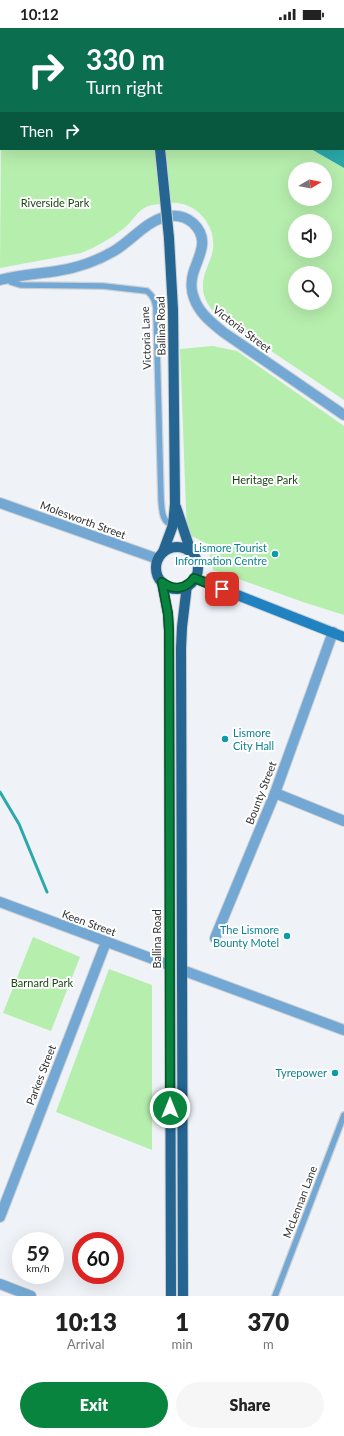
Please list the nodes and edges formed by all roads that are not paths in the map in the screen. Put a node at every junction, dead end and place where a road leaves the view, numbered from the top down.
1 (160, 150) edge
2 (4, 279) edge
3 (344, 415) edge
4 (0, 503) edge
5 (175, 504) junction
6 (173, 525) junction
7 (190, 552) junction
8 (160, 556) junction
9 (162, 582) junction
10 (191, 582) junction
11 (333, 632) junction
12 (344, 637) edge
13 (275, 793) junction
14 (344, 820) edge
15 (0, 902) edge
16 (214, 938) dead end
17 (106, 942) junction
18 (169, 965) junction
19 (182, 970) junction
20 (344, 1030) edge
21 (344, 1115) edge
22 (341, 1131) edge
23 (0, 1217) edge
24 (0, 1284) edge
25 (30, 1296) edge
26 (171, 1296) edge
27 (183, 1296) edge
28 (274, 1296) edge

1 - 5 main road, Ballina Road, bridge
2 - 3 street, Victoria Street
2 - 6 lane, Victoria Lane
4 - 8 street, Molesworth Street
5 - 6 main road, Ballina Road
5 - 7 main road, Ballina Road
6 - 8 main road, Ballina Road
7 - 8 main road
7 - 10 main road
8 - 9 main road
9 - 10 main road
9 - 18 main road, Ballina Road
10 - 11 street
10 - 19 main road
11 - 12 street
11 - 13 street, Bounty Street
13 - 14 street
13 - 16 street, Bounty Street
15 - 17 street, Keen Street
17 - 18 street, Keen Street
17 - 23 street, Parkes Street
18 - 26 main road, Ballina Road
19 - 20 street
19 - 27 main road
21 - 22 lane, McLennan Lane
22 - 28 lane, McLennan Lane
24 - 25 street

